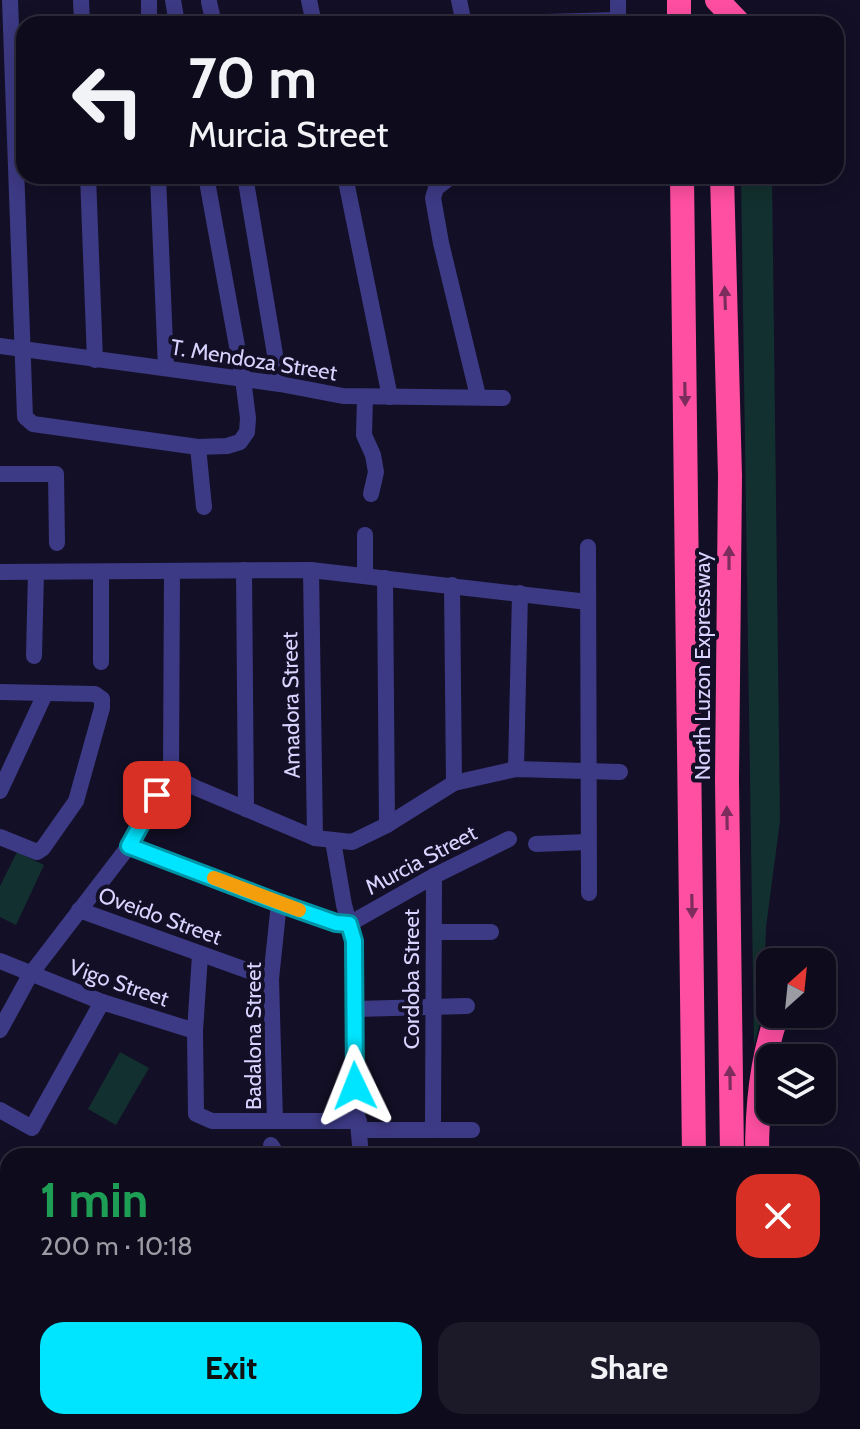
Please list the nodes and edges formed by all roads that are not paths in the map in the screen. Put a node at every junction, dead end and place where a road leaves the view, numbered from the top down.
1 (10, 0) edge
2 (717, 0) edge
3 (732, 16) edge
4 (16, 174) edge
5 (16, 184) edge
6 (88, 184) edge
7 (158, 184) edge
8 (207, 184) edge
9 (246, 184) edge
10 (347, 184) edge
11 (441, 184) edge
12 (682, 184) edge
13 (722, 184) edge
14 (0, 346) edge
15 (22, 348) junction
16 (95, 360) junction
17 (166, 368) junction
18 (243, 379) junction
19 (280, 384) junction
20 (478, 396) junction
21 (365, 397) junction
22 (390, 397) junction
23 (503, 398) dead end
24 (198, 447) junction
25 (0, 474) edge
26 (371, 494) dead end
27 (204, 507) dead end
28 (365, 535) dead end
29 (57, 543) dead end
30 (588, 547) dead end
31 (244, 570) junction
32 (311, 570) junction
33 (0, 572) edge
34 (36, 572) junction
35 (101, 572) junction
36 (172, 572) junction
37 (365, 576) junction
38 (385, 578) junction
39 (452, 585) junction
40 (520, 593) junction
41 (588, 602) junction
42 (34, 656) dead end
43 (101, 662) dead end
44 (0, 692) edge
45 (45, 694) junction
46 (516, 769) junction
47 (171, 770) junction
48 (588, 770) junction
49 (620, 772) dead end
50 (454, 783) junction
51 (0, 791) edge
52 (246, 809) junction
53 (387, 825) junction
54 (0, 837) edge
55 (315, 838) junction
56 (509, 839) dead end
57 (333, 841) junction
58 (588, 842) junction
59 (536, 844) dead end
60 (129, 846) junction
61 (434, 876) junction
62 (589, 893) dead end
63 (279, 903) junction
64 (79, 910) junction
65 (349, 924) junction
66 (434, 932) junction
67 (491, 932) dead end
68 (200, 955) junction
69 (0, 961) edge
70 (30, 975) junction
71 (271, 979) junction
72 (102, 1002) junction
73 (467, 1006) dead end
74 (433, 1008) junction
75 (356, 1009) junction
76 (773, 1028) edge
77 (0, 1030) edge
78 (195, 1031) junction
79 (0, 1110) edge
80 (275, 1121) junction
81 (360, 1126) junction
82 (433, 1130) junction
83 (472, 1130) dead end
84 (361, 1148) edge
85 (694, 1148) edge
86 (732, 1148) edge
87 (757, 1148) edge
88 (860, 1363) edge
89 (860, 1378) edge

1 - 4 street
2 - 3 highway
5 - 15 street
6 - 16 street
7 - 17 street
8 - 18 street
9 - 19 street
10 - 22 street
11 - 20 street
12 -> 85 highway, North Luzon Expressway
86 -> 13 highway, North Luzon Expressway
14 - 15 street, T. Mendoza Street
15 - 16 street, T. Mendoza Street
15 - 24 street
16 - 17 street, T. Mendoza Street
17 - 18 street, T. Mendoza Street
18 - 19 street, T. Mendoza Street
18 - 24 street
19 - 21 street, T. Mendoza Street
20 - 22 street, T. Mendoza Street
20 - 23 street, T. Mendoza Street
21 - 22 street, T. Mendoza Street
21 - 26 street
24 - 27 street
25 - 29 street
28 - 37 street
30 - 41 street
31 - 32 street
31 - 36 street
31 - 52 street
32 - 37 street
32 - 55 street, Amadora Street
33 - 34 street
34 - 35 street
34 - 42 street
35 - 36 street
35 - 43 street
36 - 47 street
37 - 38 street
38 - 39 street
38 - 53 street
39 - 40 street
39 - 50 street
40 - 41 street
40 - 46 street
41 - 48 street
44 - 45 street
45 - 51 street
45 - 54 street
46 - 48 street
46 - 50 street
47 - 52 street
47 - 60 street
48 - 49 street
48 - 58 street
50 - 53 street
52 - 55 street
53 - 57 street
55 - 57 street
56 - 61 street, Murcia Street
57 - 65 street
58 - 59 street
58 - 62 street
60 - 63 street
60 - 64 street
61 - 65 street, Murcia Street
61 - 66 street, Cordoba Street
63 - 65 street
63 - 71 street, Badalona Street
64 - 68 street, Oveido Street
64 - 70 street
65 - 75 street
66 - 67 street
66 - 74 street, Cordoba Street
68 - 71 street, Oveido Street
68 - 78 street
69 - 70 street, Vigo Street
70 - 72 street, Vigo Street
70 - 77 street
71 - 80 street, Badalona Street
72 - 78 street, Vigo Street
72 - 79 street
73 - 74 street
74 - 75 street
74 - 82 street, Cordoba Street
75 - 81 street
76 - 87 highway
78 - 80 street
80 - 81 street
81 - 82 street
81 - 84 street
82 - 83 street
88 - 89 street

